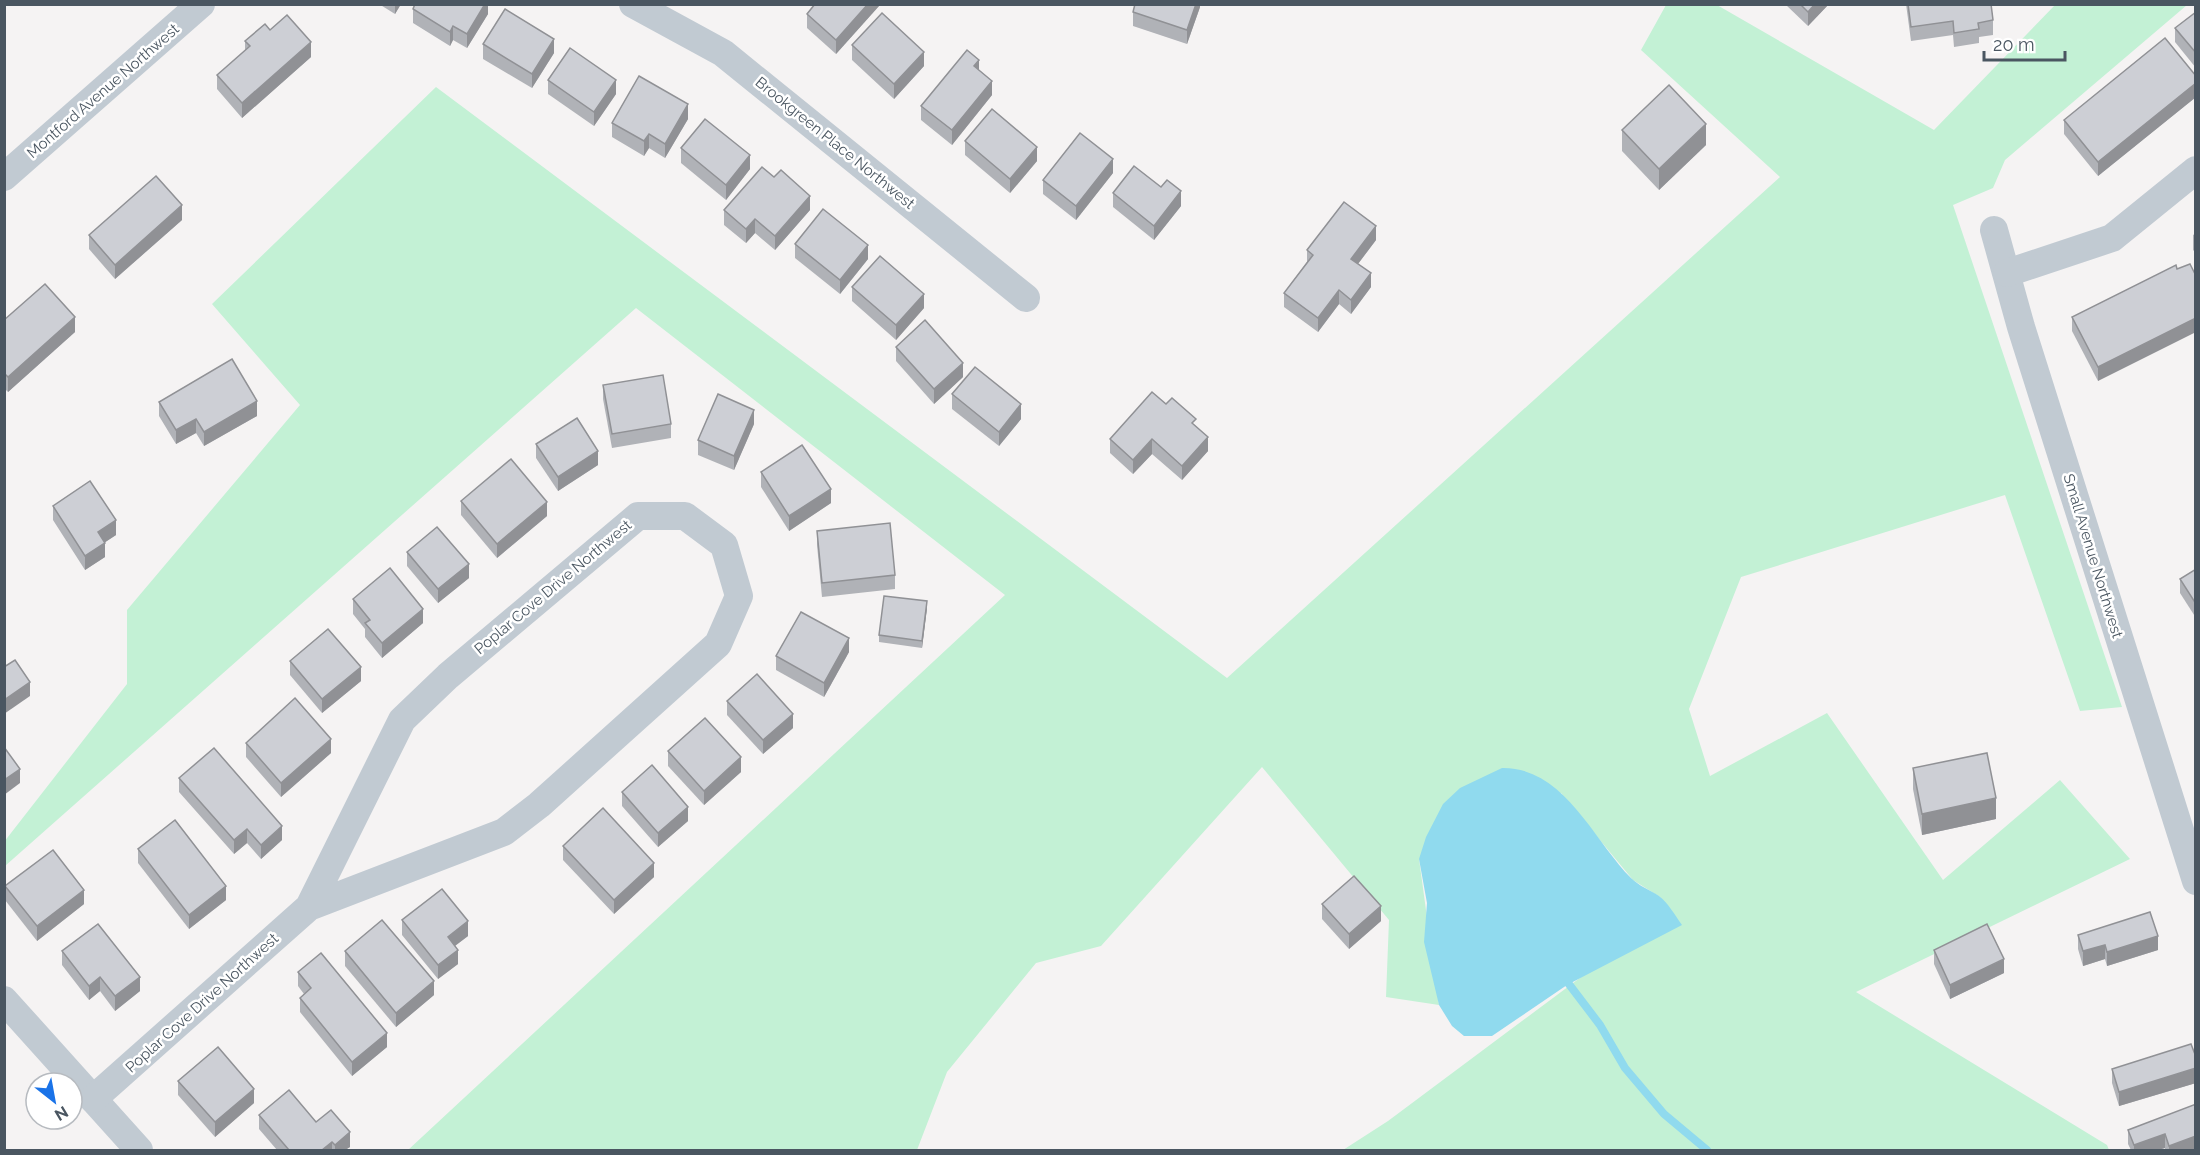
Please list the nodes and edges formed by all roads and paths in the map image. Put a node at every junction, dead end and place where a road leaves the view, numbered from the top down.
1 (201, 4) edge
2 (633, 4) edge
3 (2196, 170) edge
4 (4, 177) edge
5 (1994, 230) dead end
6 (2007, 273) junction
7 (1026, 298) dead end
8 (2184, 810) edge
9 (2196, 881) edge
10 (309, 907) junction
11 (4, 1000) edge
12 (93, 1099) junction
13 (139, 1150) edge

1 - 4 street, Montford Avenue Northwest
2 - 7 street, Brookgreen Place Northwest
3 - 6 street
5 - 6 street, Small Avenue Northwest
6 - 8 street, Small Avenue Northwest
8 - 9 street, Small Avenue Northwest
10 - 10 street, Poplar Cove Drive Northwest
10 - 12 street, Poplar Cove Drive Northwest
11 - 12 street
12 - 13 street

